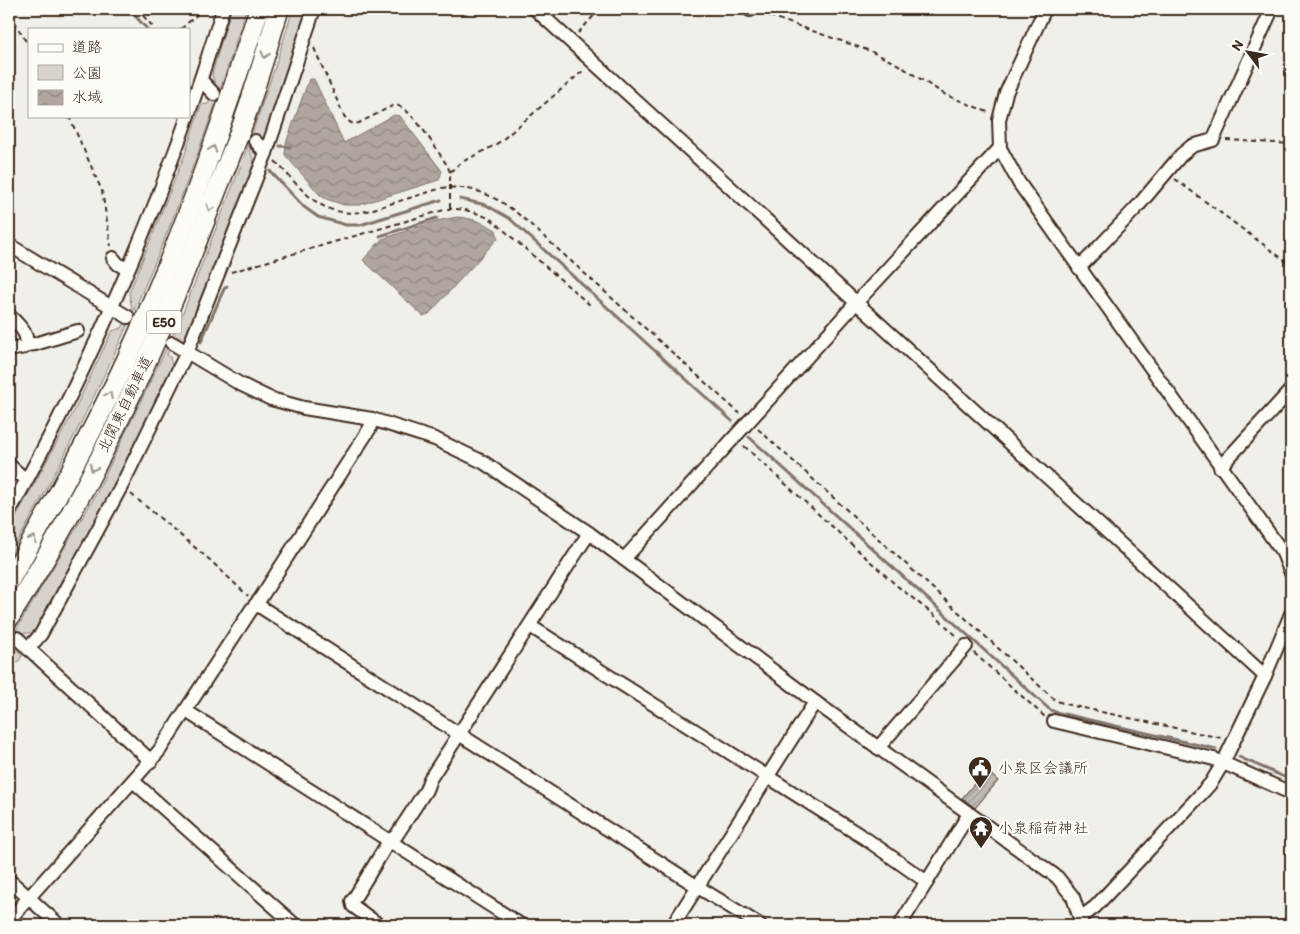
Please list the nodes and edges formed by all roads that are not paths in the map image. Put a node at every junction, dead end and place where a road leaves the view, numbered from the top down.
1 (223, 9) edge
2 (259, 9) edge
3 (279, 9) edge
4 (314, 9) edge
5 (535, 9) edge
6 (1045, 9) edge
7 (1272, 9) edge
8 (201, 80) junction
9 (214, 94) tunnel mouth
10 (190, 112) edge
11 (188, 118) edge
12 (255, 141) tunnel mouth
13 (1000, 148) junction
14 (266, 153) junction
15 (9, 245) edge
16 (113, 258) road end
17 (1079, 268) junction
18 (127, 269) junction
19 (856, 303) junction
20 (111, 305) junction
21 (9, 315) edge
22 (128, 317) dead end
23 (78, 331) dead end
24 (27, 343) junction
25 (172, 343) dead end
26 (9, 350) edge
27 (187, 352) junction
28 (1291, 390) edge
29 (372, 419) junction
30 (9, 465) edge
31 (1220, 467) junction
32 (27, 479) junction
33 (9, 512) edge
34 (589, 533) junction
35 (624, 559) junction
36 (1291, 573) edge
37 (9, 581) edge
38 (256, 604) junction
39 (1291, 614) edge
40 (9, 618) edge
41 (530, 626) junction
42 (17, 638) dead end
43 (966, 646) road end
44 (28, 649) junction
45 (1265, 676) junction
46 (816, 702) junction
47 (186, 711) junction
48 (1054, 721) road end
49 (460, 735) junction
50 (878, 748) junction
51 (151, 761) junction
52 (1223, 763) junction
53 (768, 778) junction
54 (133, 781) junction
55 (1291, 792) edge
56 (969, 814) junction
57 (389, 842) junction
58 (9, 880) edge
59 (927, 882) junction
60 (698, 887) junction
61 (28, 898) junction
62 (9, 920) edge
63 (1081, 921) edge
64 (59, 925) edge
65 (295, 925) edge
66 (379, 925) edge
67 (521, 925) edge
68 (673, 925) edge
69 (760, 925) edge
70 (900, 925) edge

1 - 8 street
37 -> 2 highway, 北関東自動車道 / E50
3 -> 40 highway, 北関東自動車道 / E50
4 - 14 street
5 - 19 street
6 - 13 street
7 - 17 street
8 - 9 street
8 - 10 street
11 - 18 street
12 - 14 street
13 - 17 street
13 - 19 street
14 - 27 street
15 - 20 street
16 - 18 street
17 - 31 street
18 - 20 street
19 - 35 street
19 - 45 street
20 - 22 street
20 - 32 street
21 - 24 street
23 - 24 street
24 - 26 street
25 - 27 street
27 - 29 street
27 - 44 street
28 - 31 street
29 - 34 street
29 - 38 street
30 - 32 street
31 - 36 street
32 - 33 street
34 - 35 street
34 - 41 street
35 - 46 street
38 - 47 street
38 - 49 street
39 - 45 street
41 - 49 street
41 - 53 street
42 - 44 street
43 - 50 street
44 - 51 street
45 - 52 street
46 - 50 street
46 - 53 street
47 - 51 street
47 - 57 street
48 - 52 street
49 - 57 street
49 - 60 street
50 - 56 street
51 - 54 street
52 - 55 street
52 - 63 street
53 - 59 street
53 - 60 street
54 - 61 street
54 - 65 street
56 - 59 street
56 - 63 street
57 - 66 street
57 - 67 street
58 - 61 street
59 - 70 street
60 - 68 street
60 - 69 street
61 - 62 street
61 - 64 street

